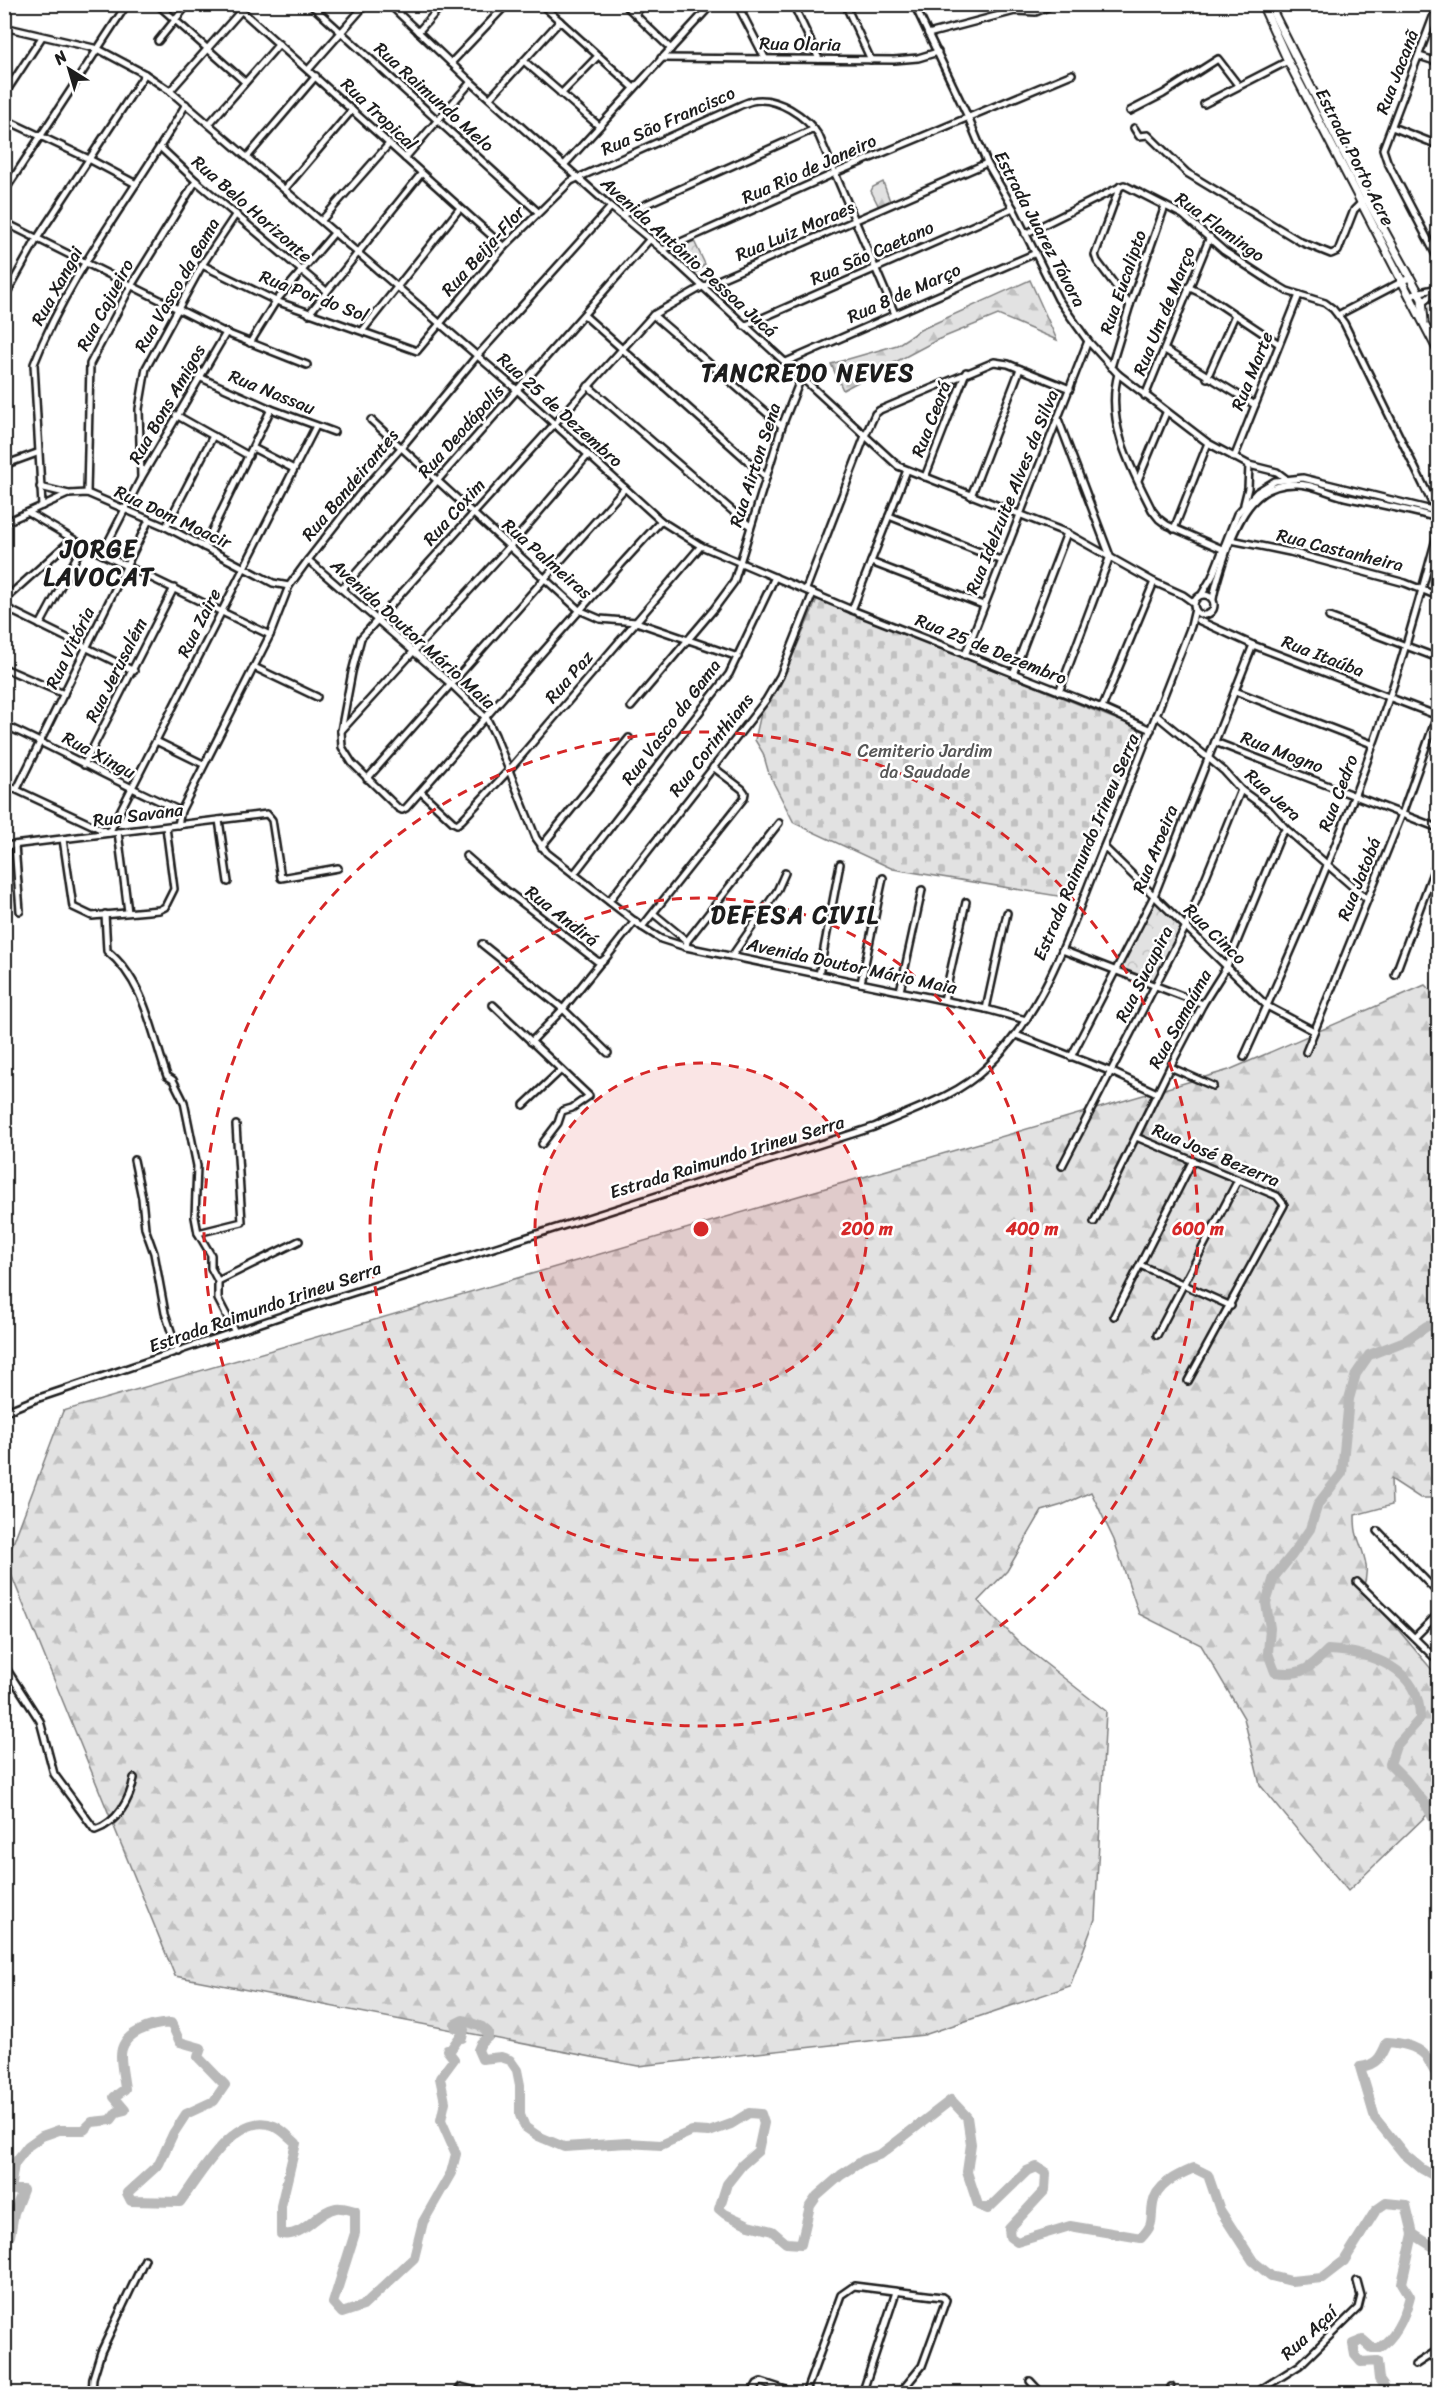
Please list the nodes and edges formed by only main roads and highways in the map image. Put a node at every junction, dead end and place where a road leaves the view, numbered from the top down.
1 (1262, 4) edge
2 (1269, 4) edge
3 (1364, 200) junction
4 (1424, 323) junction
5 (1438, 351) edge

1 - 3 main road, Estrada Porto Acre
2 - 3 main road, Estrada Porto Acre
3 - 4 main road, Estrada Porto Acre
3 - 4 main road, Estrada Porto Acre
4 - 5 main road, Estrada Porto Acre

